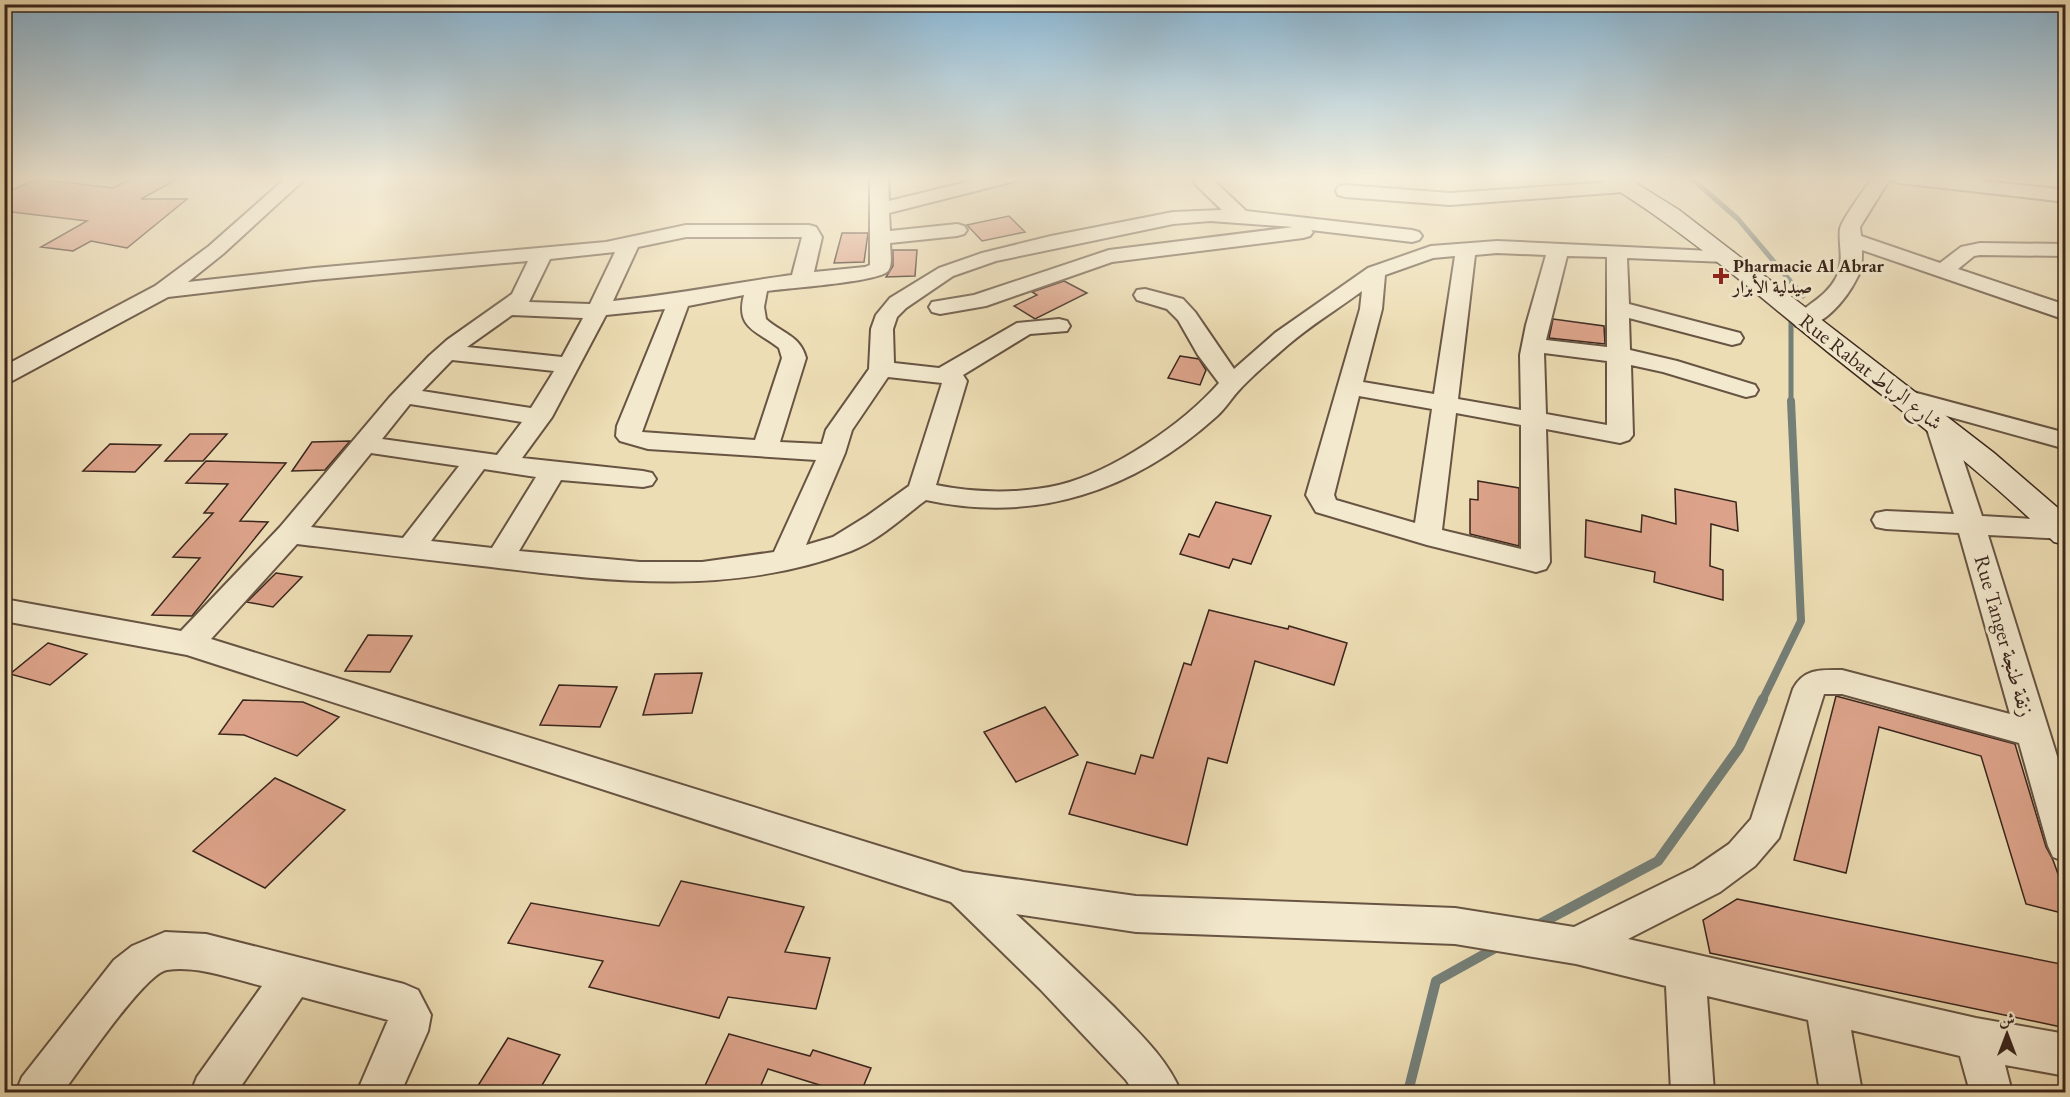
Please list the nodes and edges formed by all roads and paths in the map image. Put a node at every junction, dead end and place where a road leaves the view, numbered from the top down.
1 (240, 228) edge
2 (879, 228) edge
3 (1113, 228) edge
4 (1321, 228) edge
5 (1345, 228) edge
6 (1420, 228) edge
7 (1690, 228) edge
8 (1850, 228) edge
9 (957, 230) dead end
10 (879, 238) junction
11 (1849, 239) junction
12 (630, 243) junction
13 (1422, 244) junction
14 (1466, 248) junction
15 (1557, 250) junction
16 (2066, 250) edge
17 (1617, 253) junction
18 (542, 254) junction
19 (1726, 256) junction
20 (1944, 270) junction
21 (1375, 272) junction
22 (802, 278) junction
23 (758, 285) junction
24 (2065, 290) edge
25 (163, 291) junction
26 (1145, 295) dead end
27 (2066, 300) edge
28 (679, 301) junction
29 (940, 307) dead end
30 (506, 308) junction
31 (1618, 308) junction
32 (597, 310) junction
33 (2066, 313) edge
34 (1804, 321) junction
35 (1059, 326) dead end
36 (1732, 338) dead end
37 (1534, 345) junction
38 (447, 352) junction
39 (1619, 355) junction
40 (568, 366) junction
41 (881, 369) junction
42 (945, 375) junction
43 (4, 376) edge
44 (1232, 383) junction
45 (1351, 387) junction
46 (1746, 390) dead end
47 (1898, 395) junction
48 (405, 396) junction
49 (1443, 404) junction
50 (540, 417) junction
51 (1533, 420) junction
52 (1940, 426) junction
53 (2066, 441) edge
54 (364, 444) junction
55 (765, 449) junction
56 (832, 453) junction
57 (477, 460) junction
58 (504, 464) junction
59 (553, 471) junction
60 (644, 479) dead end
61 (921, 490) junction
62 (1886, 520) dead end
63 (1971, 525) junction
64 (290, 534) junction
65 (2065, 535) edge
66 (1427, 536) junction
67 (410, 548) junction
68 (500, 559) junction
69 (785, 561) junction
70 (4, 610) edge
71 (188, 644) junction
72 (2031, 733) junction
73 (2066, 846) edge
74 (963, 889) junction
75 (1567, 944) junction
76 (1685, 971) junction
77 (293, 976) junction
78 (1826, 1004) junction
79 (1976, 1039) junction
80 (2066, 1055) edge
81 (37, 1092) edge
82 (212, 1092) edge
83 (379, 1092) edge
84 (1159, 1092) edge
85 (1692, 1092) edge
86 (1841, 1092) edge
87 (1991, 1092) edge

1 - 25 street
2 - 10 street
3 - 41 street
4 - 29 street
5 - 13 street
6 - 13 street
7 - 19 street, Rue Rabat شارع الرباط
8 - 11 street
9 - 10 street
10 - 22 street
11 - 20 street
11 - 34 street
12 - 18 street
12 - 22 street
12 - 32 street
13 - 14 street
13 - 21 street
14 - 15 street
14 - 49 street
15 - 17 street
15 - 37 street
16 - 20 street
17 - 19 street
17 - 31 street
18 - 25 street
18 - 30 street
19 - 34 street, Rue Rabat شارع الرباط
20 - 33 street
21 - 44 street
21 - 45 street
22 - 23 street
23 - 28 street
23 - 55 street
24 - 27 street
25 - 43 street
26 - 44 street
28 - 32 street
28 - 55 street
30 - 32 street
30 - 38 street
31 - 36 street
31 - 39 street
32 - 40 street
34 - 47 street, Rue Rabat شارع الرباط
35 - 42 street
37 - 39 street
37 - 51 street
38 - 40 street
38 - 48 street
39 - 46 street
39 - 51 street
40 - 50 street
41 - 42 street
41 - 56 street
42 - 61 street
44 - 61 street
45 - 49 street
45 - 66 street
47 - 52 street, Rue Rabat شارع الرباط
47 - 53 street
48 - 50 street
48 - 54 street
49 - 51 street
49 - 66 street
50 - 58 street
51 - 66 street
52 - 63 street, Rue Tanger زنقة طنجة
52 - 65 street, Rue Rabat شارع الرباط
54 - 57 street
54 - 64 street
55 - 56 street
56 - 69 street
57 - 58 street
57 - 67 street
58 - 59 street
59 - 60 street
59 - 68 street
61 - 69 street
62 - 63 street
63 - 65 street
63 - 72 street, Rue Tanger زنقة طنجة
64 - 67 street
64 - 71 street
67 - 68 street
68 - 69 street
70 - 71 street
71 - 74 street
72 - 73 street, Rue Tanger زنقة طنجة
72 - 75 street
74 - 75 street
74 - 84 street
75 - 76 street
76 - 78 street
76 - 85 street
77 - 81 street
77 - 82 street
77 - 83 street
78 - 79 street
78 - 86 street
79 - 80 street
79 - 87 street

